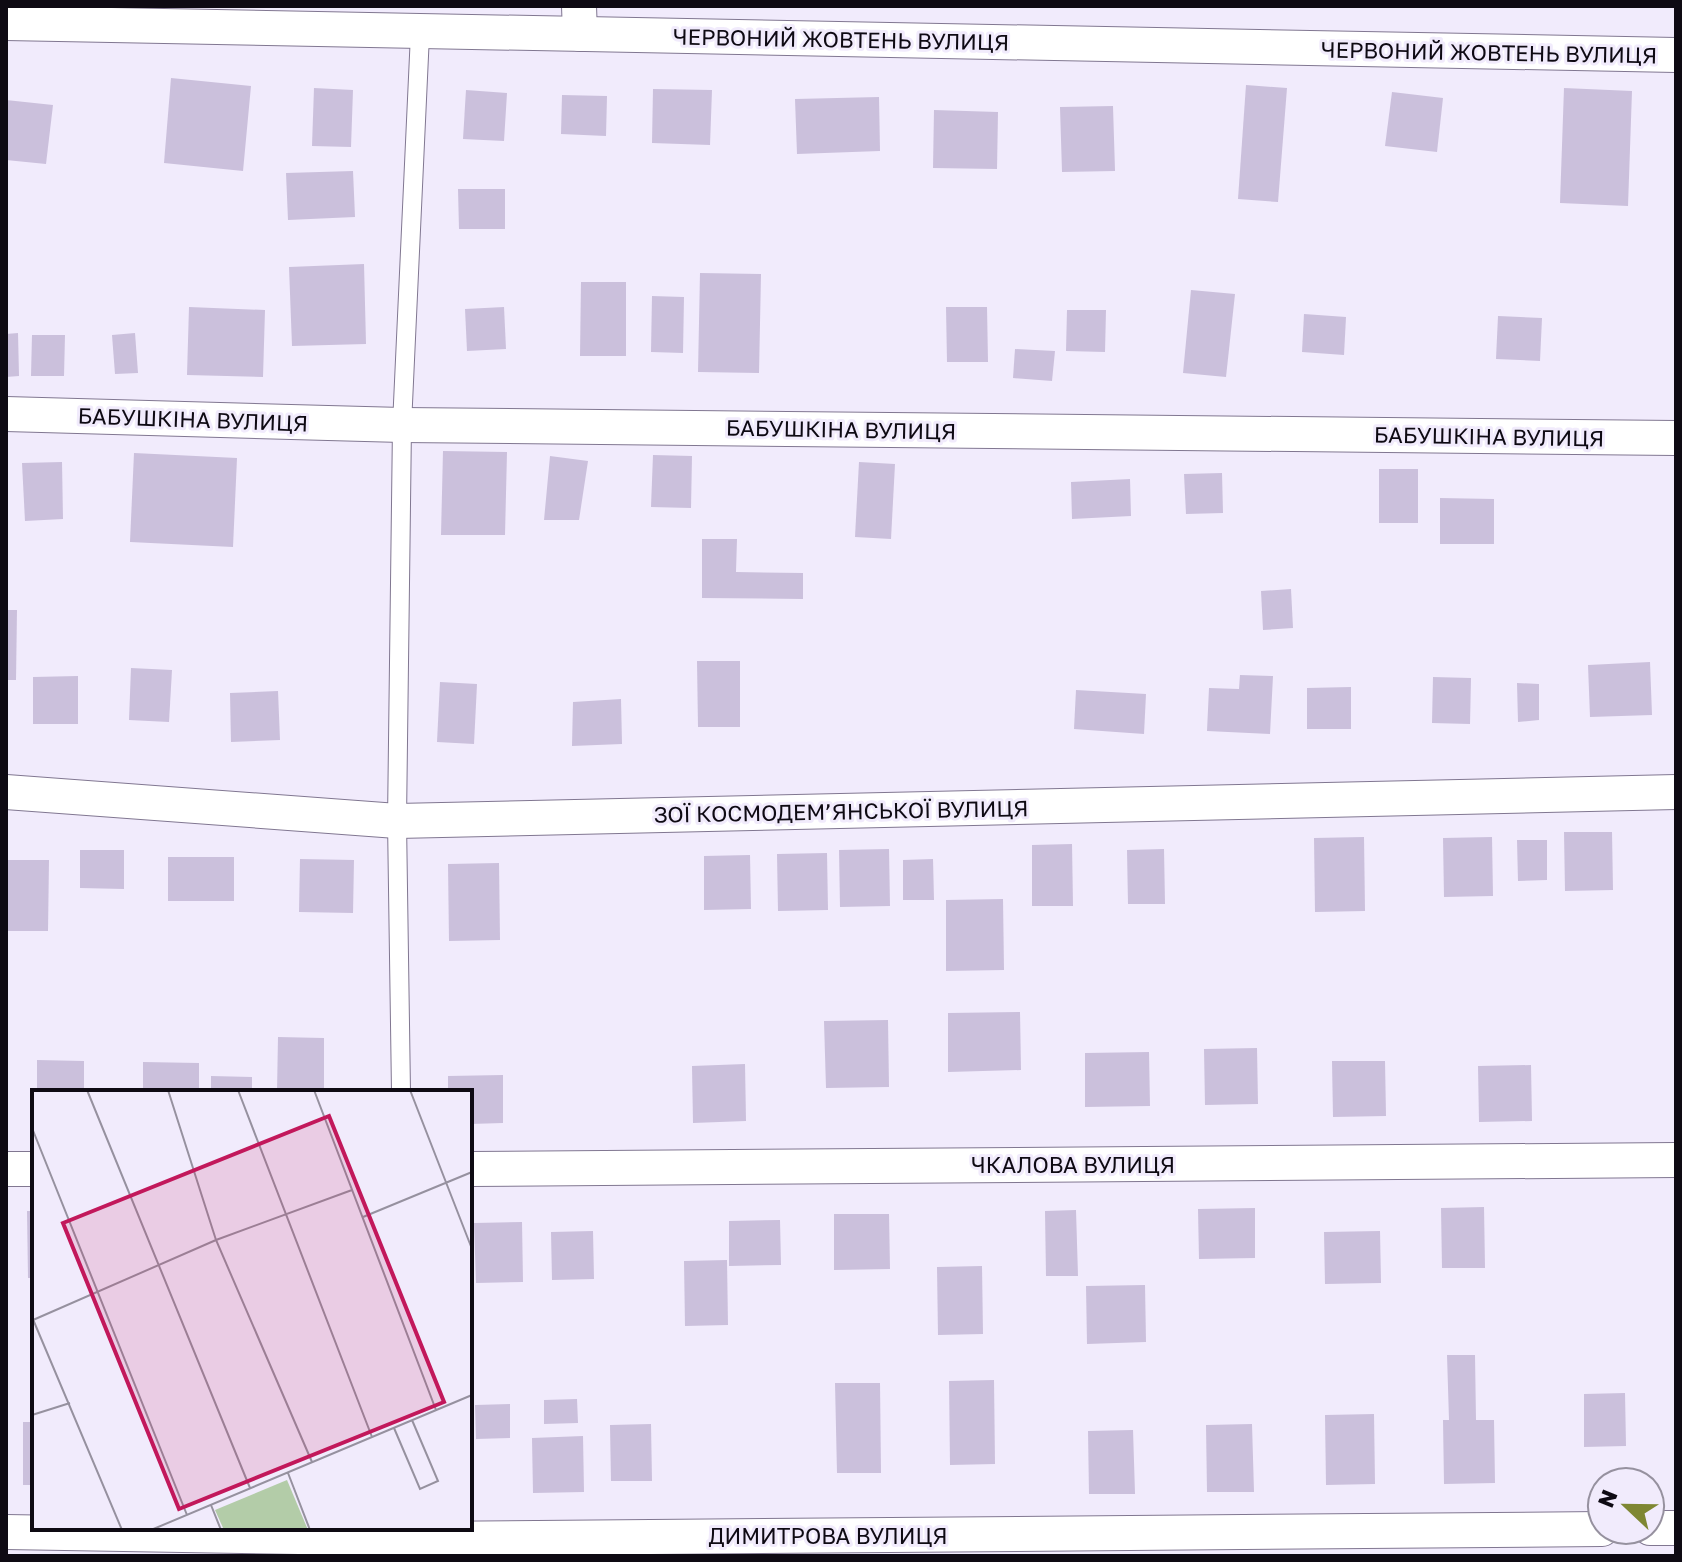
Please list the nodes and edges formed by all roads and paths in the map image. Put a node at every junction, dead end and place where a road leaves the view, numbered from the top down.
1 (579, 20) edge
2 (6, 23) edge
3 (420, 34) junction
4 (1676, 55) edge
5 (6, 414) edge
6 (402, 425) junction
7 (1676, 438) edge
8 (6, 792) edge
9 (1676, 792) edge
10 (397, 821) junction
11 (401, 1090) edge
12 (1676, 1160) edge
13 (6, 1169) edge
14 (32, 1169) edge
15 (472, 1169) edge
16 (1586, 1529) edge
17 (6, 1532) edge
18 (420, 1541) edge

1 - 3 street, ЧЕРВОНИЙ ЖОВТЕНЬ ВУЛИЦЯ
1 - 4 street, ЧЕРВОНИЙ ЖОВТЕНЬ ВУЛИЦЯ
2 - 3 street, ЧЕРВОНИЙ ЖОВТЕНЬ ВУЛИЦЯ
3 - 6 lane
5 - 6 street, БАБУШКІНА ВУЛИЦЯ
6 - 7 street, БАБУШКІНА ВУЛИЦЯ
6 - 10 lane
8 - 10 street, ЗОЇ КОСМОДЕМ’ЯНСЬКОЇ ВУЛИЦЯ
9 - 10 street, ЗОЇ КОСМОДЕМ’ЯНСЬКОЇ ВУЛИЦЯ
10 - 11 lane
12 - 15 street, ЧКАЛОВА ВУЛИЦЯ
13 - 14 street
16 - 18 street, ДИМИТРОВА ВУЛИЦЯ
17 - 18 street, ДИМИТРОВА ВУЛИЦЯ

